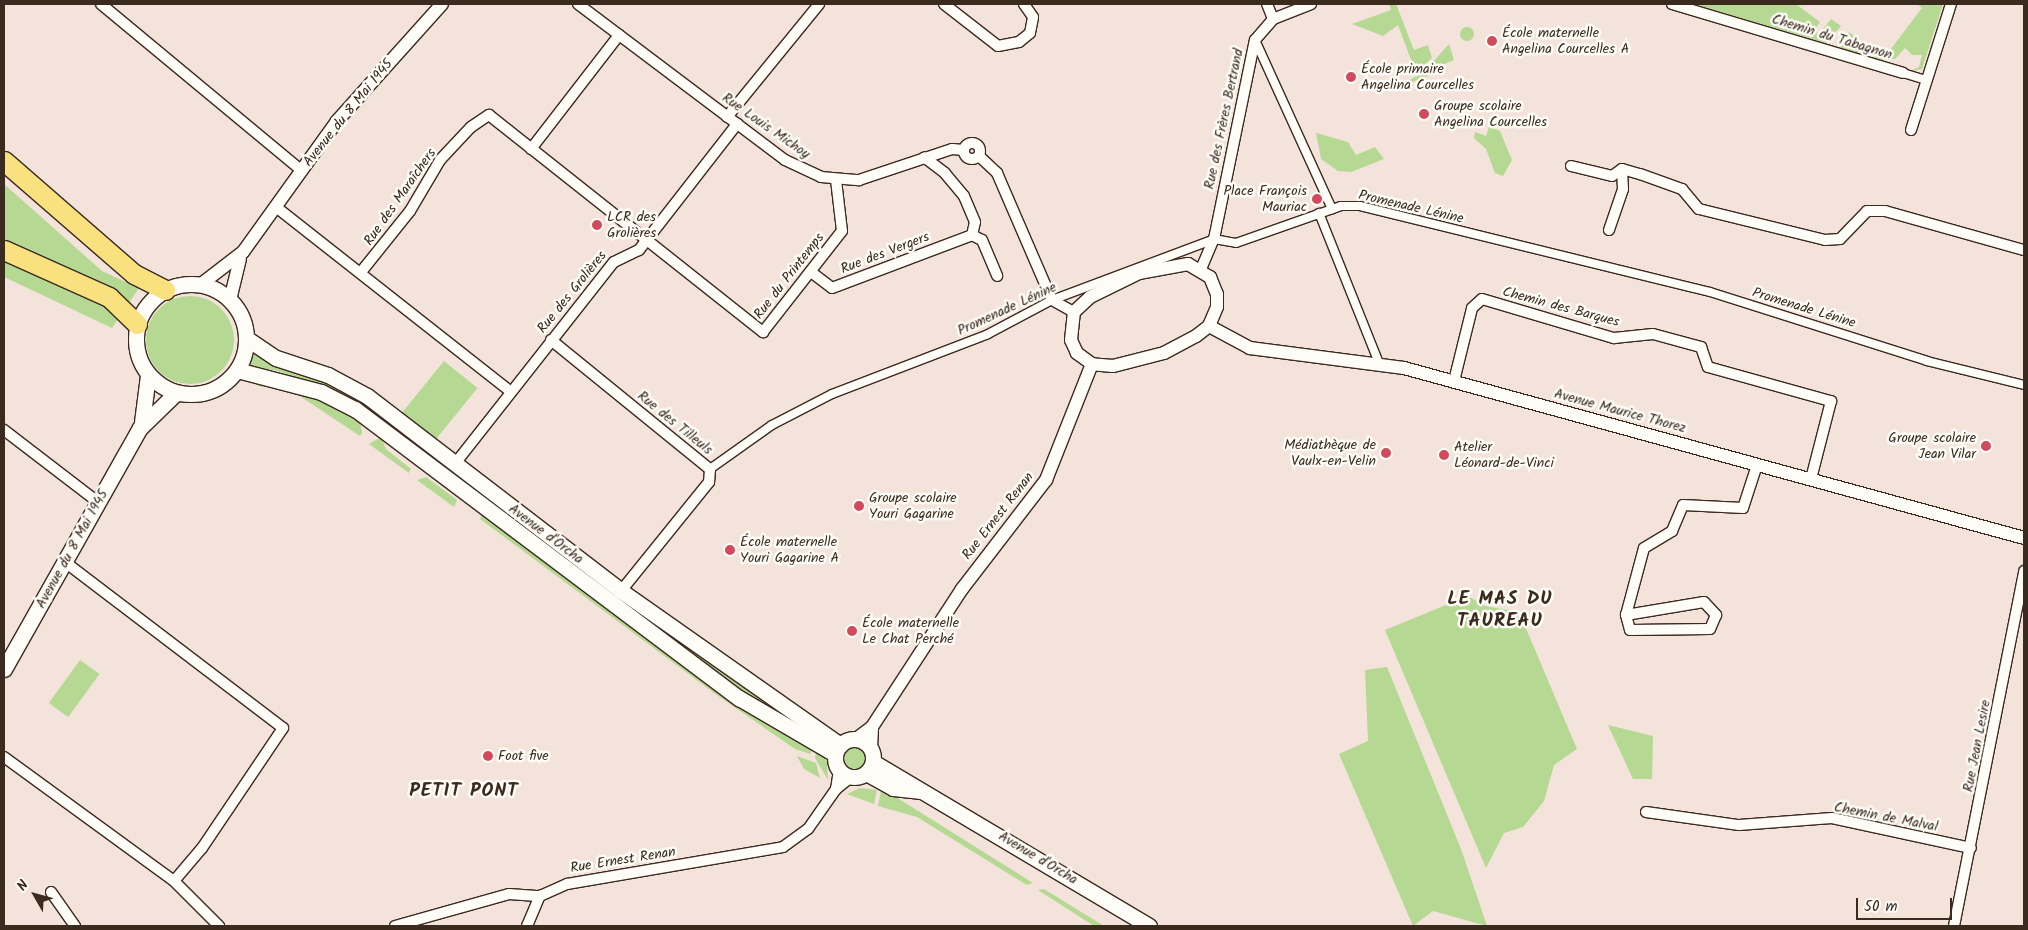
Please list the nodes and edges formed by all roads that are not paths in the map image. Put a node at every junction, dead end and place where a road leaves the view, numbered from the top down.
1 (102, 4) edge
2 (442, 4) edge
3 (578, 4) edge
4 (819, 4) edge
5 (944, 4) edge
6 (1024, 4) edge
7 (1267, 4) edge
8 (1311, 4) edge
9 (1672, 4) edge
10 (1951, 4) edge
11 (1273, 19) junction
12 (619, 35) junction
13 (1255, 40) junction
14 (1903, 73) joint
15 (1926, 80) junction
16 (727, 116) junction
17 (737, 124) junction
18 (1911, 130) dead end
19 (531, 149) junction
20 (924, 157) junction
21 (4, 161) edge
22 (1571, 166) dead end
23 (1622, 169) junction
24 (301, 170) junction
25 (836, 180) junction
26 (276, 207) junction
27 (1332, 209) junction
28 (1319, 213) junction
29 (1609, 230) dead end
30 (972, 235) junction
31 (648, 239) junction
32 (1214, 239) junction
33 (4, 250) edge
34 (2024, 250) edge
35 (243, 252) junction
36 (1201, 269) junction
37 (361, 272) junction
38 (811, 272) junction
39 (997, 276) dead end
40 (200, 285) junction
41 (165, 290) junction
42 (230, 300) junction
43 (1052, 300) junction
44 (1074, 312) junction
45 (137, 324) junction
46 (1208, 326) junction
47 (246, 338) junction
48 (551, 340) junction
49 (1379, 363) junction
50 (1092, 364) junction
51 (237, 370) junction
52 (148, 375) junction
53 (1454, 381) junction
54 (2024, 385) edge
55 (511, 392) junction
56 (176, 393) junction
57 (140, 428) junction
58 (4, 430) edge
59 (454, 465) junction
60 (1757, 465) junction
61 (710, 469) junction
62 (1811, 479) junction
63 (98, 502) junction
64 (2024, 538) edge
65 (64, 562) junction
66 (2024, 571) edge
67 (621, 591) junction
68 (1626, 615) junction
69 (4, 669) edge
70 (872, 727) junction
71 (856, 739) junction
72 (838, 749) junction
73 (4, 757) edge
74 (870, 761) junction
75 (845, 773) junction
76 (1646, 812) dead end
77 (1971, 848) junction
78 (174, 881) junction
79 (50, 892) dead end
80 (540, 896) junction
81 (75, 926) edge
82 (219, 926) edge
83 (395, 926) edge
84 (527, 926) edge
85 (1149, 926) edge
86 (1954, 926) edge

1 - 24 street
2 - 24 street, Avenue du 8 Mai 1945
3 - 12 street, Rue Louis Michoy
4 - 16 street
5 - 6 street
7 - 11 street
8 - 11 street, Rue des Frères Bertrand
9 - 14 street, Chemin du Tabagnon
10 - 15 street
11 - 13 street, Rue des Frères Bertrand
12 - 16 street, Rue Louis Michoy
12 - 19 street
13 - 27 street
13 - 32 street, Rue des Frères Bertrand
14 - 15 street, Chemin du Tabagnon
15 - 18 street
16 - 17 street, Rue Louis Michoy
17 - 25 street, Rue Louis Michoy
17 - 31 street, Rue des Grolières
19 - 31 street, Rue des Maraîchers
19 - 37 street, Rue des Maraîchers
20 - 25 street, Rue Louis Michoy
20 - 30 street
20 - 43 street, Rue Louis Michoy
21 - 41 highway
22 - 23 street
23 - 29 street
23 - 34 street
24 - 26 street, Avenue du 8 Mai 1945
25 - 38 street, Rue du Printemps
26 - 35 street, Avenue du 8 Mai 1945
26 - 37 street
27 - 28 street, Promenade Lénine
27 - 54 street, Promenade Lénine
28 - 32 street, Promenade Lénine
28 - 49 street
30 - 38 street, Rue des Vergers
30 - 39 street
31 - 38 street, Rue du Printemps
31 - 48 street, Rue des Grolières
32 - 36 street, Rue des Frères Bertrand
32 - 43 street, Promenade Lénine
33 - 45 highway
35 - 40 street, Avenue du 8 Mai 1945
35 - 42 street, Avenue du 8 Mai 1945
36 - 44 street
36 - 46 street
37 - 55 street
40 - 41 main road
40 - 42 main road
41 - 45 main road
42 - 47 main road
43 - 44 street
43 - 61 street, Promenade Lénine
44 - 50 street
45 - 52 main road
46 - 49 street, Avenue Maurice Thorez
46 - 50 street
47 - 51 main road
47 - 59 main road, Avenue d'Orcha
48 - 55 street, Rue des Grolières
48 - 61 street, Rue des Tilleuls
49 - 53 street, Avenue Maurice Thorez
50 - 70 street, Rue Ernest Renan
51 - 56 main road
51 - 72 main road, Avenue d'Orcha
52 - 56 main road
52 - 57 main road, Avenue du 8 Mai 1945
53 - 60 street, Avenue Maurice Thorez
53 - 62 street, Chemin des Barques
55 - 59 street, Rue des Grolières
56 - 57 main road, Avenue du 8 Mai 1945
57 - 63 main road, Avenue du 8 Mai 1945
58 - 63 street
59 - 67 main road, Avenue d'Orcha
60 - 62 street, Avenue Maurice Thorez
60 - 68 street
61 - 67 street, Rue des Tilleuls
62 - 64 street, Avenue Maurice Thorez
63 - 65 main road, Avenue du 8 Mai 1945
65 - 69 main road, Avenue du 8 Mai 1945
65 - 78 street
66 - 77 street, Rue Jean Lesire
67 - 72 main road, Avenue d'Orcha
68 - 68 street
70 - 71 street, Rue Ernest Renan
70 - 74 street
71 - 72 main road
71 - 74 main road, Avenue d'Orcha
72 - 75 main road
73 - 78 street
74 - 75 main road
74 - 85 main road, Avenue d'Orcha
75 - 80 street, Rue Ernest Renan
76 - 77 street, Chemin de Malval
77 - 86 street, Rue Jean Lesire
78 - 82 street
79 - 81 street
80 - 83 street, Rue Ernest Renan
80 - 84 street

